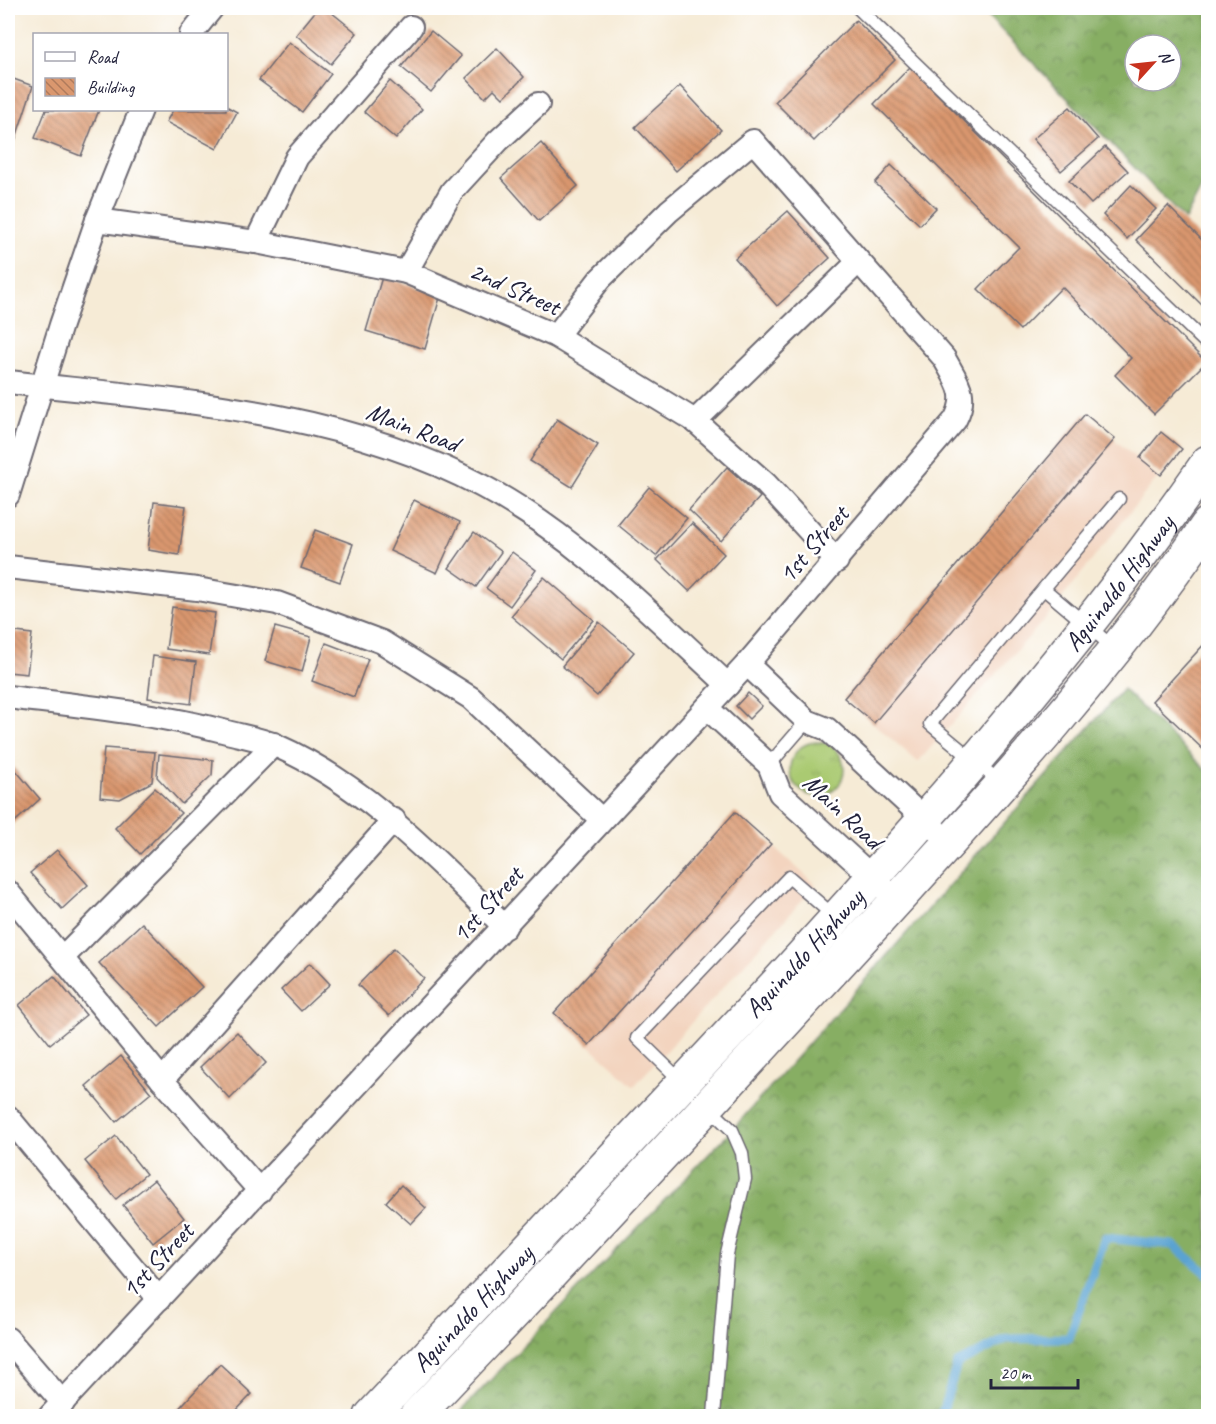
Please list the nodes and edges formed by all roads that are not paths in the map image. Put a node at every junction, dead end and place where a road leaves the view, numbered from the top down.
1 (212, 8) edge
2 (858, 8) edge
3 (411, 27) dead end
4 (192, 33) edge
5 (538, 104) dead end
6 (141, 111) edge
7 (97, 220) junction
8 (256, 242) junction
9 (857, 263) junction
10 (406, 272) junction
11 (556, 336) junction
12 (1209, 345) edge
13 (8, 382) edge
14 (42, 386) junction
15 (694, 421) junction
16 (1209, 462) edge
17 (8, 495) edge
18 (1119, 499) dead end
19 (1209, 524) edge
20 (837, 561) junction
21 (8, 567) edge
22 (1044, 588) junction
23 (1088, 626) junction
24 (1115, 649) junction
25 (747, 664) junction
26 (728, 685) junction
27 (8, 697) edge
28 (707, 708) junction
29 (807, 721) junction
30 (273, 744) junction
31 (975, 761) junction
32 (769, 765) junction
33 (1001, 783) junction
34 (601, 819) junction
35 (924, 819) junction
36 (394, 820) junction
37 (950, 842) junction
38 (873, 877) junction
39 (8, 891) edge
40 (898, 900) junction
41 (505, 927) junction
42 (848, 929) junction
43 (63, 957) junction
44 (162, 1080) junction
45 (695, 1095) junction
46 (8, 1117) edge
47 (260, 1191) junction
48 (159, 1299) junction
49 (8, 1339) edge
50 (56, 1410) edge
51 (371, 1416) edge
52 (416, 1416) edge
53 (714, 1416) edge

1 - 4 street
2 - 12 lane
3 - 8 street
5 - 10 street
6 - 7 street
7 - 8 street, 2nd Street
7 - 14 street
8 - 10 street, 2nd Street
9 - 11 street
9 - 15 street
9 - 20 street, 1st Street
10 - 11 street, 2nd Street
11 - 15 street, 2nd Street
13 - 14 street, Main Road
14 - 17 street
14 - 26 street, Main Road
15 - 20 street, 2nd Street
16 - 23 main road, Aguinaldo Highway
18 - 22 lane
19 - 24 main road, Aguinaldo Highway
20 - 25 street, 1st Street
21 - 34 street
22 - 23 lane
22 - 31 lane
23 - 24 lane
23 - 31 main road, Aguinaldo Highway
24 - 33 main road, Aguinaldo Highway
25 - 26 street, 1st Street
25 - 29 street, Main Road
26 - 28 street, 1st Street
27 - 30 street
28 - 32 street, Main Road
28 - 34 street, 1st Street
29 - 32 lane
29 - 35 street, Main Road
30 - 36 street
30 - 43 street
31 - 33 lane
31 - 35 main road, Aguinaldo Highway
32 - 38 street, Main Road
33 - 37 main road, Aguinaldo Highway
34 - 41 street, 1st Street
35 - 37 street, Main Road
35 - 38 main road, Aguinaldo Highway
36 - 41 street
36 - 44 street
37 - 40 main road, Aguinaldo Highway
38 - 40 street, Main Road
38 - 42 main road, Aguinaldo Highway
39 - 43 street
40 - 42 main road, Aguinaldo Highway
41 - 47 street, 1st Street
42 - 45 main road, Aguinaldo Highway
42 - 45 lane
43 - 44 street
44 - 47 street
45 - 51 main road, Aguinaldo Highway
45 - 52 main road, Aguinaldo Highway
45 - 53 lane
46 - 48 street
47 - 48 street, 1st Street
48 - 50 street, 1st Street
49 - 50 street

